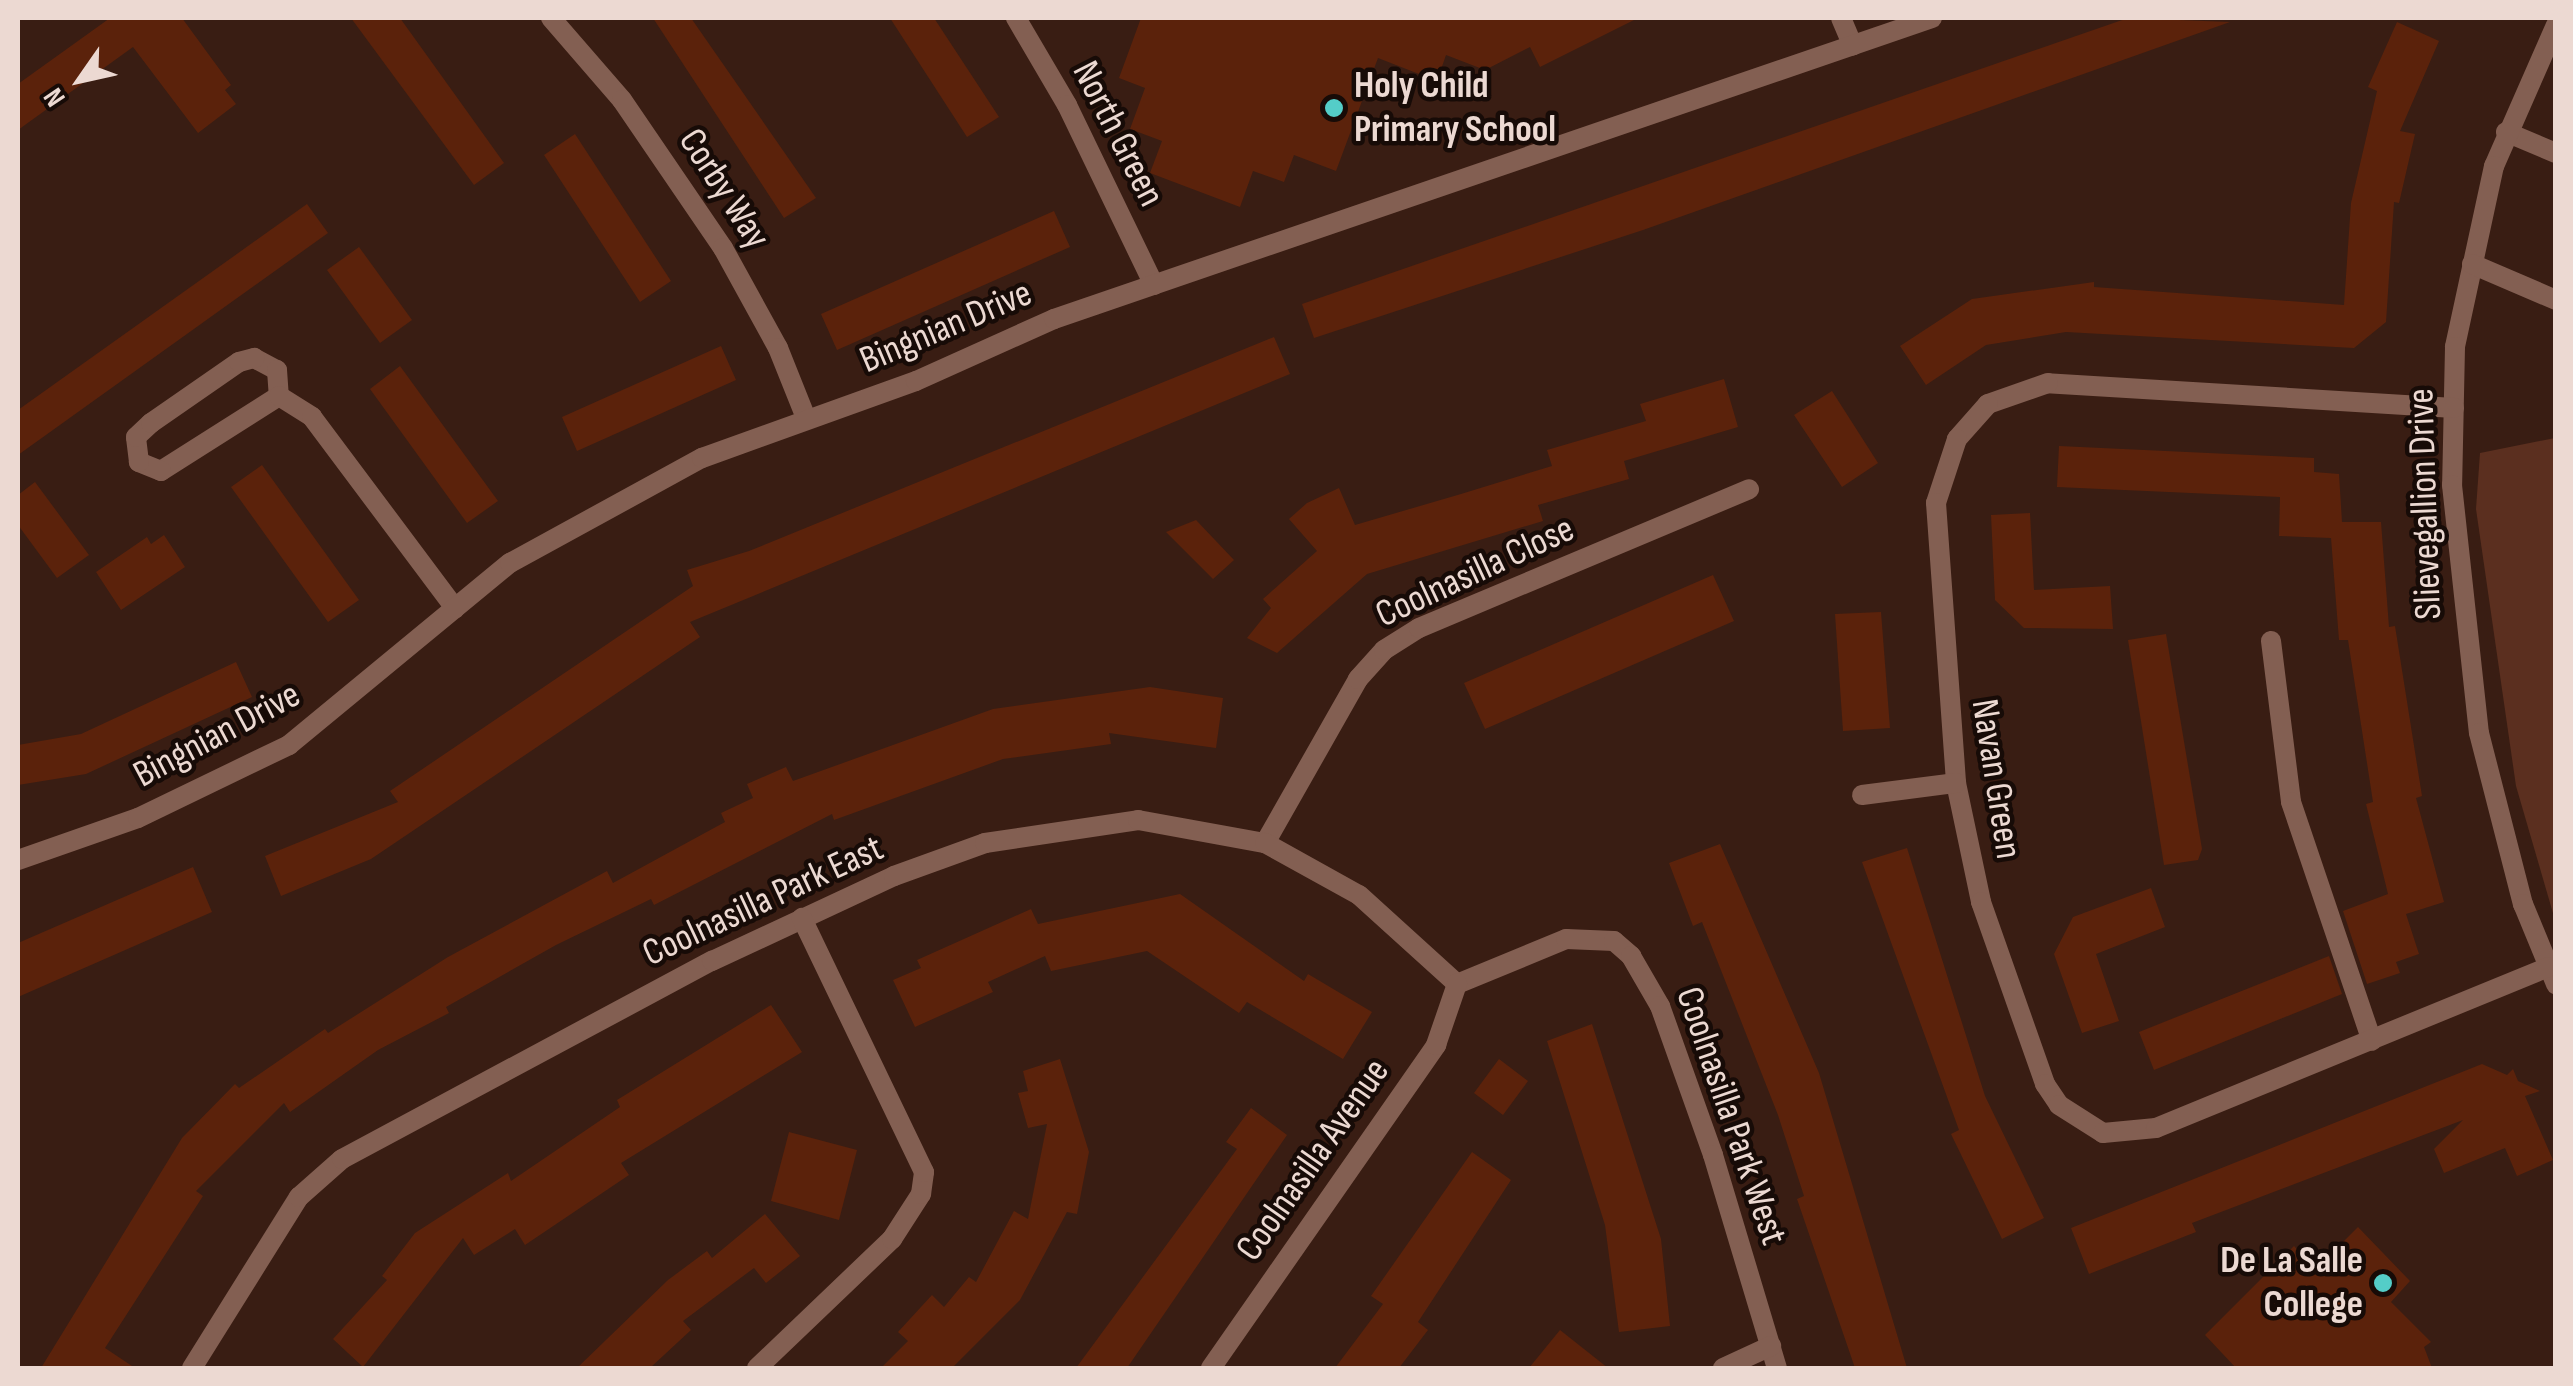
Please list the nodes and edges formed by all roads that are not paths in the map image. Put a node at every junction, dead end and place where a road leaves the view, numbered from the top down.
1 (551, 18) edge
2 (1016, 18) edge
3 (1841, 18) edge
4 (1932, 18) edge
5 (2556, 24) edge
6 (1853, 46) junction
7 (2506, 132) junction
8 (2556, 152) edge
9 (2472, 264) junction
10 (1154, 285) junction
11 (2556, 300) edge
12 (278, 396) junction
13 (2454, 408) junction
14 (806, 418) junction
15 (1749, 490) dead end
16 (455, 608) junction
17 (2272, 641) dead end
18 (1956, 783) junction
19 (1862, 796) dead end
20 (59, 843) junction
21 (1264, 843) junction
22 (18, 846) edge
23 (18, 860) edge
24 (802, 918) junction
25 (2552, 975) edge
26 (1457, 984) junction
27 (2372, 1042) junction
28 (1770, 1346) junction
29 (192, 1368) edge
30 (757, 1368) edge
31 (1211, 1368) edge
32 (1723, 1368) edge
33 (1777, 1368) edge

1 - 14 street, Corby Way
2 - 10 street, North Green
3 - 6 street
4 - 6 street, Bingnian Drive
5 - 7 street, Slievegallion Drive
6 - 10 street, Bingnian Drive
7 - 8 street
7 - 9 street, Slievegallion Drive
9 - 11 street
9 - 13 street, Slievegallion Drive
10 - 14 street, Bingnian Drive
12 - 12 street
12 - 16 street
13 - 18 street, Navan Green
13 - 25 street, Slievegallion Drive
14 - 16 street, Bingnian Drive
15 - 21 street, Coolnasilla Close
16 - 20 street, Bingnian Drive
17 - 27 street
18 - 19 street
18 - 27 street, Navan Green
20 - 22 street, Bingnian Drive
20 - 23 street, Bingnian Drive
21 - 24 street, Coolnasilla Park East
21 - 26 street, Coolnasilla Park East
24 - 29 street, Coolnasilla Park East
24 - 30 street
25 - 27 street, Navan Green
26 - 28 street, Coolnasilla Park West
26 - 31 street, Coolnasilla Avenue
28 - 32 street
28 - 33 street, Coolnasilla Park West

